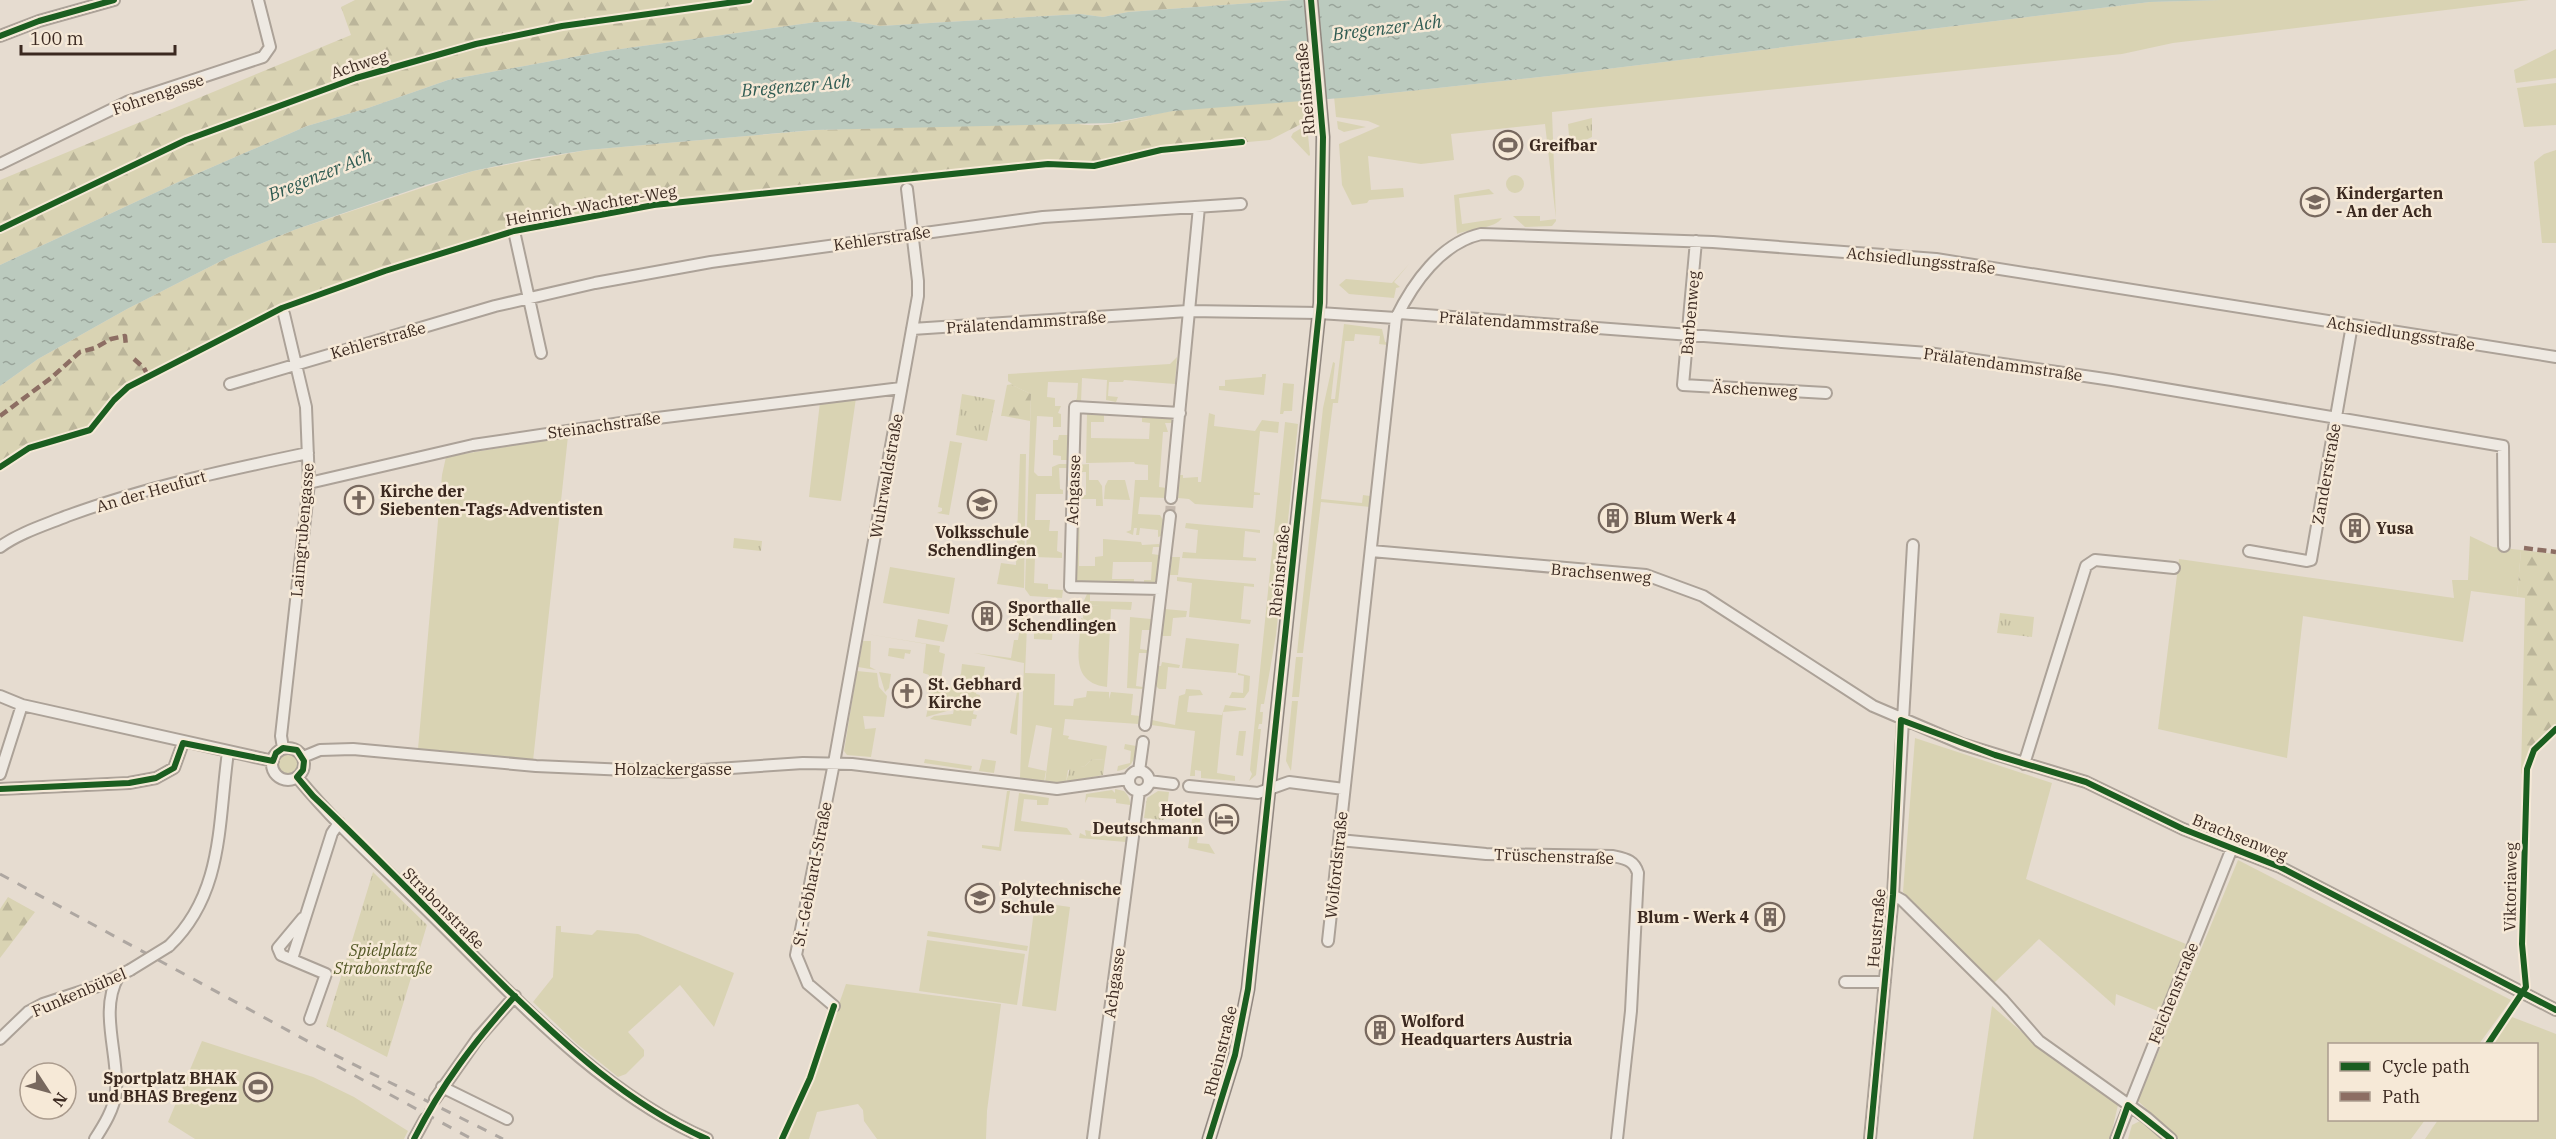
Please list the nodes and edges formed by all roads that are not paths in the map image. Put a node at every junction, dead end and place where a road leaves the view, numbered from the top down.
1 (114, 0) edge
2 (258, 0) edge
3 (1311, 0) edge
4 (0, 36) edge
5 (0, 164) edge
6 (907, 189) dead end
7 (1241, 204) dead end
8 (1199, 207) junction
9 (514, 231) dead end
10 (911, 233) junction
11 (1696, 241) junction
12 (527, 299) junction
13 (1188, 311) junction
14 (1319, 313) junction
15 (284, 314) dead end
16 (1397, 316) junction
17 (2352, 326) junction
18 (912, 329) junction
19 (1688, 333) junction
20 (541, 352) dead end
21 (2556, 357) edge
22 (296, 364) junction
23 (230, 384) dead end
24 (1683, 385) joint
25 (901, 388) junction
26 (1826, 393) dead end
27 (1180, 412) junction
28 (2336, 420) junction
29 (308, 453) junction
30 (309, 483) junction
31 (1171, 498) tunnel mouth
32 (1170, 516) tunnel mouth
33 (1913, 545) dead end
34 (2504, 546) dead end
35 (0, 547) edge
36 (1371, 551) junction
37 (2249, 551) dead end
38 (2174, 568) dead end
39 (1161, 589) junction
40 (0, 696) edge
41 (22, 705) junction
42 (1901, 720) junction
43 (1145, 725) dead end
44 (1143, 742) dead end
45 (183, 743) junction
46 (283, 748) junction
47 (228, 752) junction
48 (303, 757) junction
49 (273, 761) junction
50 (834, 763) junction
51 (2024, 764) junction
52 (1139, 771) junction
53 (0, 774) edge
54 (297, 777) junction
55 (1128, 779) junction
56 (1149, 781) junction
57 (1173, 784) dead end
58 (1191, 786) dead end
59 (1270, 788) junction
60 (0, 789) edge
61 (1344, 789) junction
62 (1139, 791) junction
63 (339, 823) junction
64 (1339, 840) junction
65 (2232, 848) junction
66 (1893, 895) junction
67 (303, 918) junction
68 (1328, 941) dead end
69 (292, 959) junction
70 (118, 977) junction
71 (1845, 982) dead end
72 (1885, 982) junction
73 (515, 996) junction
74 (834, 1006) dead end
75 (2556, 1010) edge
76 (310, 1019) dead end
77 (0, 1040) edge
78 (442, 1087) junction
79 (435, 1099) tunnel mouth
80 (2128, 1105) junction
81 (425, 1119) tunnel mouth
82 (507, 1119) dead end
83 (95, 1139) edge
84 (414, 1139) edge
85 (706, 1139) edge
86 (1093, 1139) edge
87 (1209, 1139) edge
88 (1617, 1139) edge
89 (1870, 1139) edge
90 (2116, 1139) edge
91 (2172, 1139) edge

1 - 4 street
2 - 5 street, Fohrengasse
3 - 14 main road, Rheinstraße
6 - 10 street, Wuhrwaldstraße
7 - 8 street, Kehlerstraße
8 - 10 street, Kehlerstraße
8 - 13 street
9 - 12 street
10 - 12 street, Kehlerstraße
10 - 18 street, Wuhrwaldstraße
11 - 16 street, Achsiedlungsstraße
11 - 17 street, Achsiedlungsstraße
11 - 19 street, Barbenweg
12 - 20 street
12 - 22 street, Kehlerstraße
13 - 14 street, Prälatendammstraße
13 - 18 street, Prälatendammstraße
13 - 27 street
14 - 16 street
14 - 59 main road, Rheinstraße
15 - 22 street, Laimgrubengasse
16 - 19 street, Prälatendammstraße
16 - 36 street
17 - 21 street, Achsiedlungsstraße
17 - 28 street, Zanderstraße
18 - 25 street, Wuhrwaldstraße
19 - 24 street, Barbenweg
19 - 28 street, Prälatendammstraße
22 - 23 street, Kehlerstraße
22 - 29 street, Laimgrubengasse
24 - 26 street, Äschenweg
25 - 30 street, Steinachstraße
25 - 50 street, Wuhrwaldstraße
27 - 31 street
27 - 39 street, Achgasse
28 - 34 street, Prälatendammstraße
28 - 37 street, Zanderstraße
29 - 30 street, Laimgrubengasse
29 - 35 street, An der Heufurt
30 - 46 street, Laimgrubengasse
32 - 39 street
33 - 42 street
36 - 42 street, Brachsenweg
36 - 61 street
38 - 51 street
39 - 43 street
40 - 41 street
41 - 45 street
41 - 53 street
42 - 51 street, Brachsenweg
42 - 66 street, Heustraße
44 - 52 street
45 - 47 street
45 - 60 street
46 - 48 street
46 - 49 street
47 - 49 street
47 - 70 street, Funkenbühel, bridge
48 - 50 street, Holzackergasse
48 - 54 street
49 - 54 street, Strabonstraße
50 - 55 street, Holzackergasse
50 - 74 street, St.-Gebhard-Straße
51 - 65 street, Brachsenweg
52 - 55 street
52 - 56 street
54 - 63 street, Strabonstraße
55 - 62 street
56 - 57 street
56 - 62 street
58 - 59 street
59 - 61 street
59 - 87 main road, Rheinstraße
61 - 64 street, Wolfordstraße
62 - 86 street, Achgasse
63 - 67 street
63 - 73 street, Strabonstraße
64 - 68 street, Wolfordstraße
64 - 88 street, Trüschenstraße
65 - 75 street, Brachsenweg
65 - 80 street, Felchenstraße
66 - 72 street, Heustraße
66 - 80 street
67 - 69 street
67 - 69 street
69 - 76 street
70 - 77 street, Funkenbühel
70 - 83 street
71 - 72 street
72 - 89 street, Heustraße
73 - 78 street
73 - 85 street, Strabonstraße
78 - 79 street
78 - 82 street
80 - 90 street, Felchenstraße
80 - 91 street
81 - 84 street

